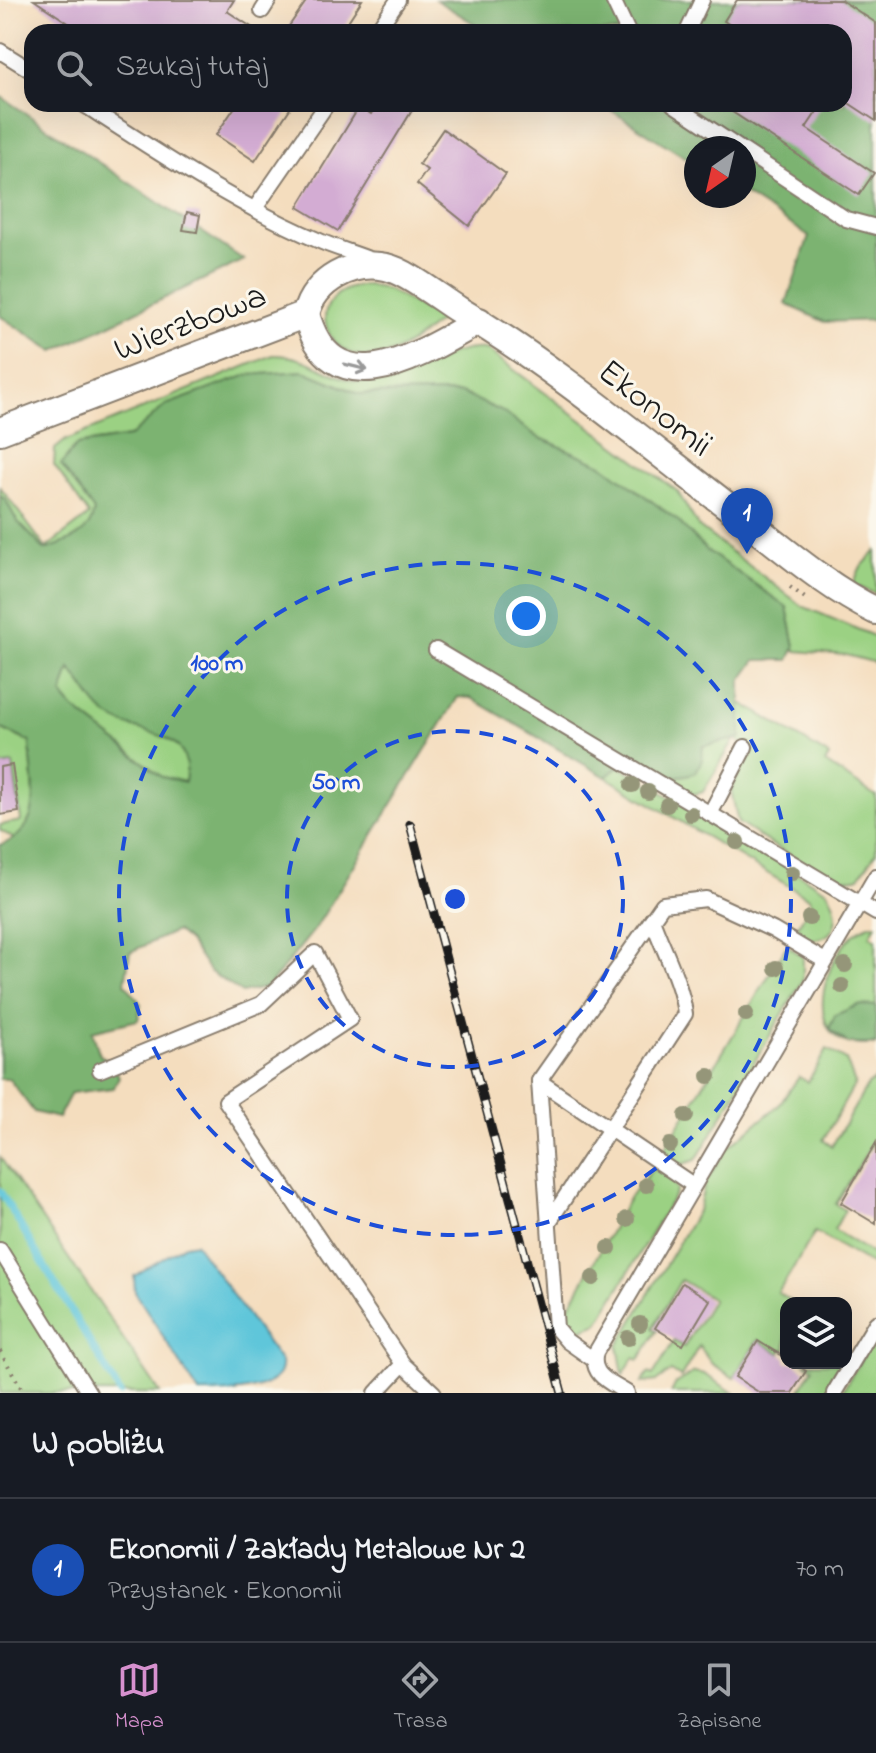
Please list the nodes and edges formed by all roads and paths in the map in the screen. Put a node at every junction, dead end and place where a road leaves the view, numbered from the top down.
1 (398, 0) edge
2 (613, 0) edge
3 (702, 0) edge
4 (382, 24) edge
5 (624, 24) edge
6 (691, 24) edge
7 (0, 51) edge
8 (24, 66) edge
9 (95, 112) edge
10 (321, 112) edge
11 (685, 112) edge
12 (721, 136) edge
13 (756, 159) edge
14 (256, 207) junction
15 (876, 227) edge
16 (388, 267) junction
17 (306, 314) junction
18 (479, 321) junction
19 (0, 431) edge
20 (876, 611) edge
21 (436, 650) dead end
22 (745, 747) dead end
23 (710, 814) junction
24 (876, 876) edge
25 (860, 903) junction
26 (876, 913) edge
27 (652, 919) junction
28 (825, 961) junction
29 (100, 1070) dead end
30 (539, 1081) junction
31 (611, 1129) junction
32 (693, 1185) junction
33 (549, 1222) junction
34 (0, 1250) edge
35 (876, 1323) edge
36 (0, 1351) edge
37 (594, 1360) junction
38 (403, 1364) junction
39 (621, 1391) edge
40 (24, 1393) edge
41 (89, 1393) edge
42 (376, 1393) edge
43 (434, 1393) edge
44 (834, 1393) edge

1 - 4 lane
2 - 5 lane
3 - 6 lane
7 - 8 lane
9 - 14 lane
10 - 14 lane
11 - 12 lane
13 - 15 lane
14 - 16 lane
16 - 17 street, Wierzbowa
16 - 18 street, Ekonomii
17 -> 18 street
17 - 19 street, Wierzbowa
18 - 20 street, Ekonomii
21 - 23 lane
22 - 23 lane
23 - 25 lane
24 - 25 lane
25 - 26 lane
25 - 28 lane
27 - 28 lane
27 - 30 lane
27 - 31 lane
28 - 32 lane
29 - 38 lane
30 - 31 lane
30 - 33 lane
31 - 32 lane
31 - 33 lane
32 - 37 lane
33 - 37 lane
34 - 41 lane
35 - 44 lane
36 - 40 path
37 - 39 lane
38 - 42 lane
38 - 43 lane

